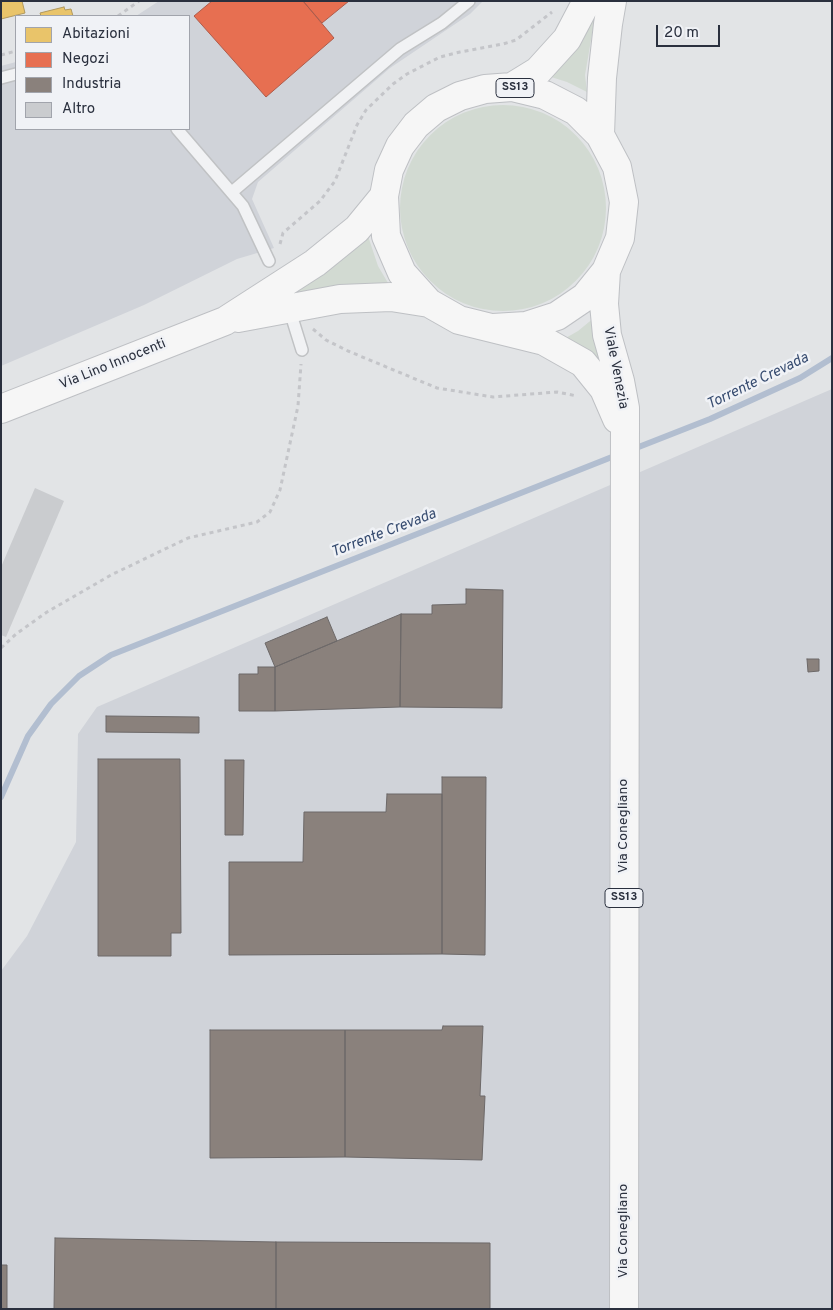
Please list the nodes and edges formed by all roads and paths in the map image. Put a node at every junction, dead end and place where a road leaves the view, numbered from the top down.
1 (139, 1) edge
2 (469, 1) edge
3 (587, 1) edge
4 (612, 1) edge
5 (119, 15) edge
6 (15, 52) edge
7 (1, 55) edge
8 (15, 74) edge
9 (1, 78) edge
10 (512, 87) junction
11 (178, 130) edge
12 (600, 135) junction
13 (232, 192) junction
14 (384, 196) junction
15 (269, 261) dead end
16 (606, 271) junction
17 (429, 302) junction
18 (225, 320) junction
19 (293, 321) dead end
20 (309, 323) dead end
21 (492, 328) junction
22 (302, 350) joint
23 (578, 396) dead end
24 (1, 409) edge
25 (624, 434) junction
26 (1, 648) edge
27 (624, 1309) edge

1 - 5 path
2 - 13 lane
3 - 10 main road, SS13
4 - 12 main road, Viale Venezia / SS13
6 - 7 path
8 - 9 lane
10 - 12 main road, Viale Venezia / SS13
10 - 14 main road, Viale Venezia / SS13
11 - 13 lane
12 - 16 main road, Viale Venezia / SS13
13 - 15 lane
14 - 17 main road, Viale Venezia / SS13
14 - 18 main road, Via Lino Innocenti
16 - 21 main road, Viale Venezia / SS13
16 - 25 main road, Viale Venezia / SS13
17 - 18 main road, Via Lino Innocenti
17 - 21 main road, Viale Venezia / SS13
18 - 24 main road, Via Lino Innocenti
19 - 22 lane
20 - 23 path
21 - 25 main road, Viale Venezia / SS13
22 - 26 path
25 - 27 main road, Via Conegliano / SS13

